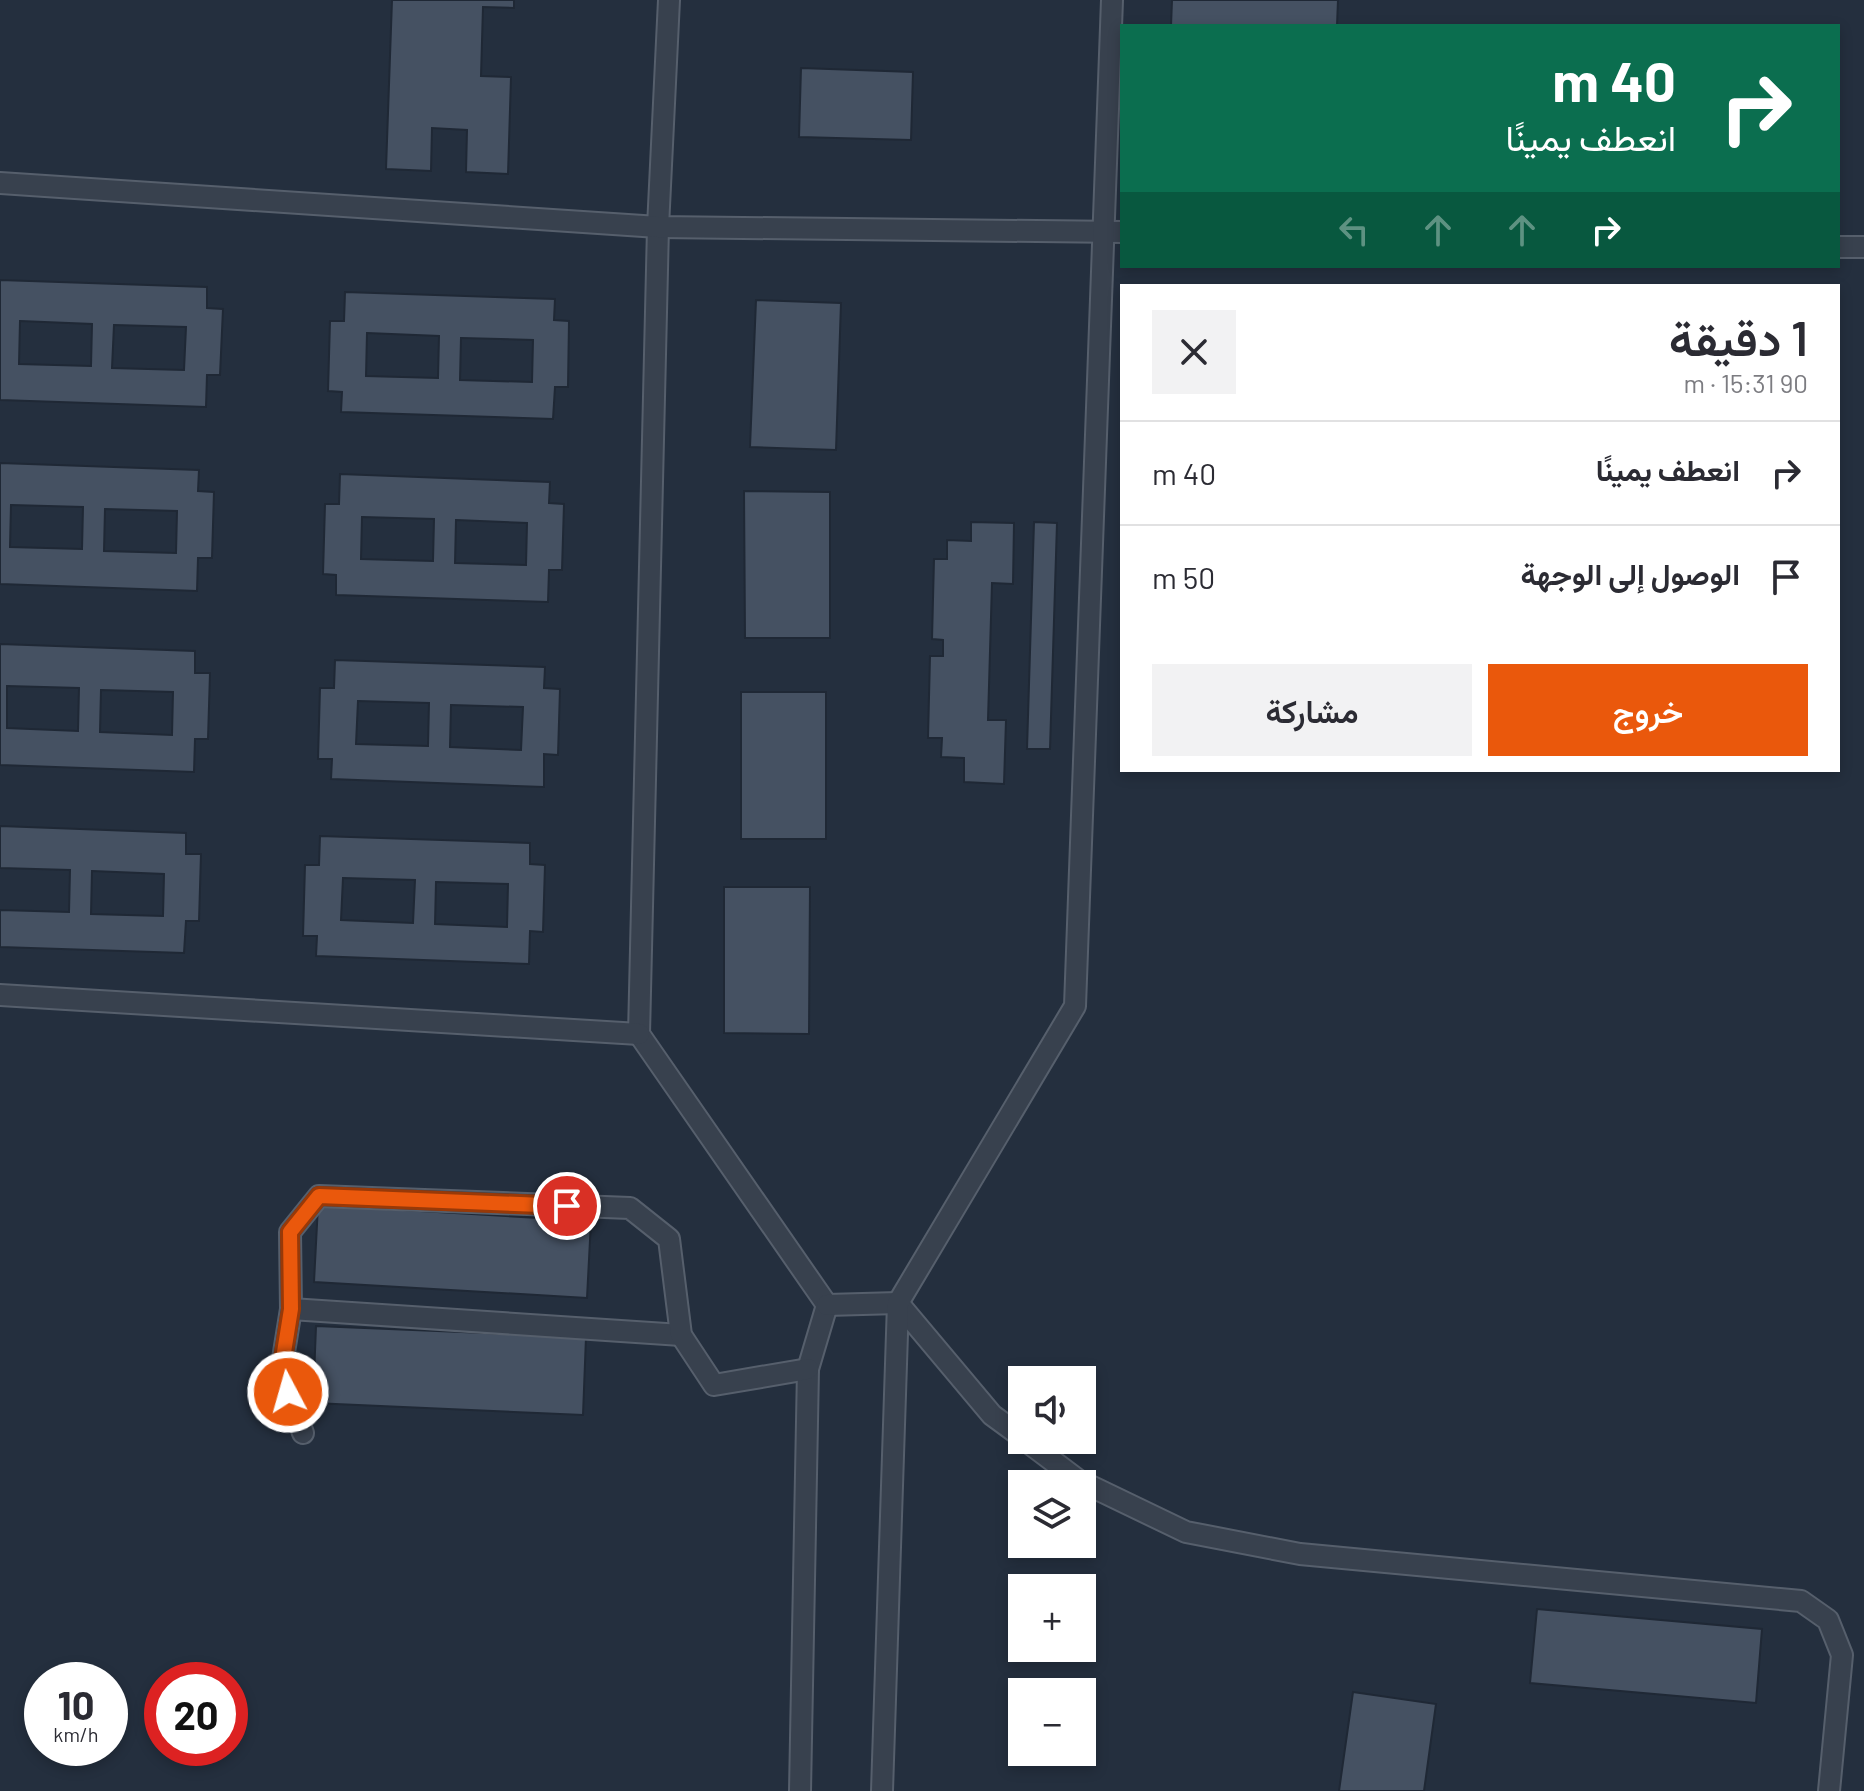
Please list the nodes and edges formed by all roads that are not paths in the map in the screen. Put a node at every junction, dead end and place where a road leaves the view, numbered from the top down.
1 (669, 0) edge
2 (1112, 0) edge
3 (0, 183) edge
4 (658, 227) junction
5 (1113, 232) edge
6 (1840, 247) edge
7 (1864, 247) edge
8 (0, 995) edge
9 (639, 1034) junction
10 (898, 1303) junction
11 (827, 1305) junction
12 (291, 1309) junction
13 (681, 1335) junction
14 (808, 1369) junction
15 (1008, 1427) edge
16 (303, 1433) dead end
17 (1044, 1454) edge
18 (800, 1791) edge
19 (882, 1791) edge
20 (1829, 1791) edge

1 - 4 lane
2 - 5 lane
3 - 4 lane
4 - 5 lane
4 - 9 lane
5 - 10 lane
6 - 7 lane
8 - 9 lane
9 - 11 lane
10 - 11 lane
10 - 15 lane
10 - 19 lane
11 - 14 lane
12 - 13 lane
12 - 13 lane
12 - 16 lane
13 - 14 lane
14 - 18 lane
17 - 20 lane

